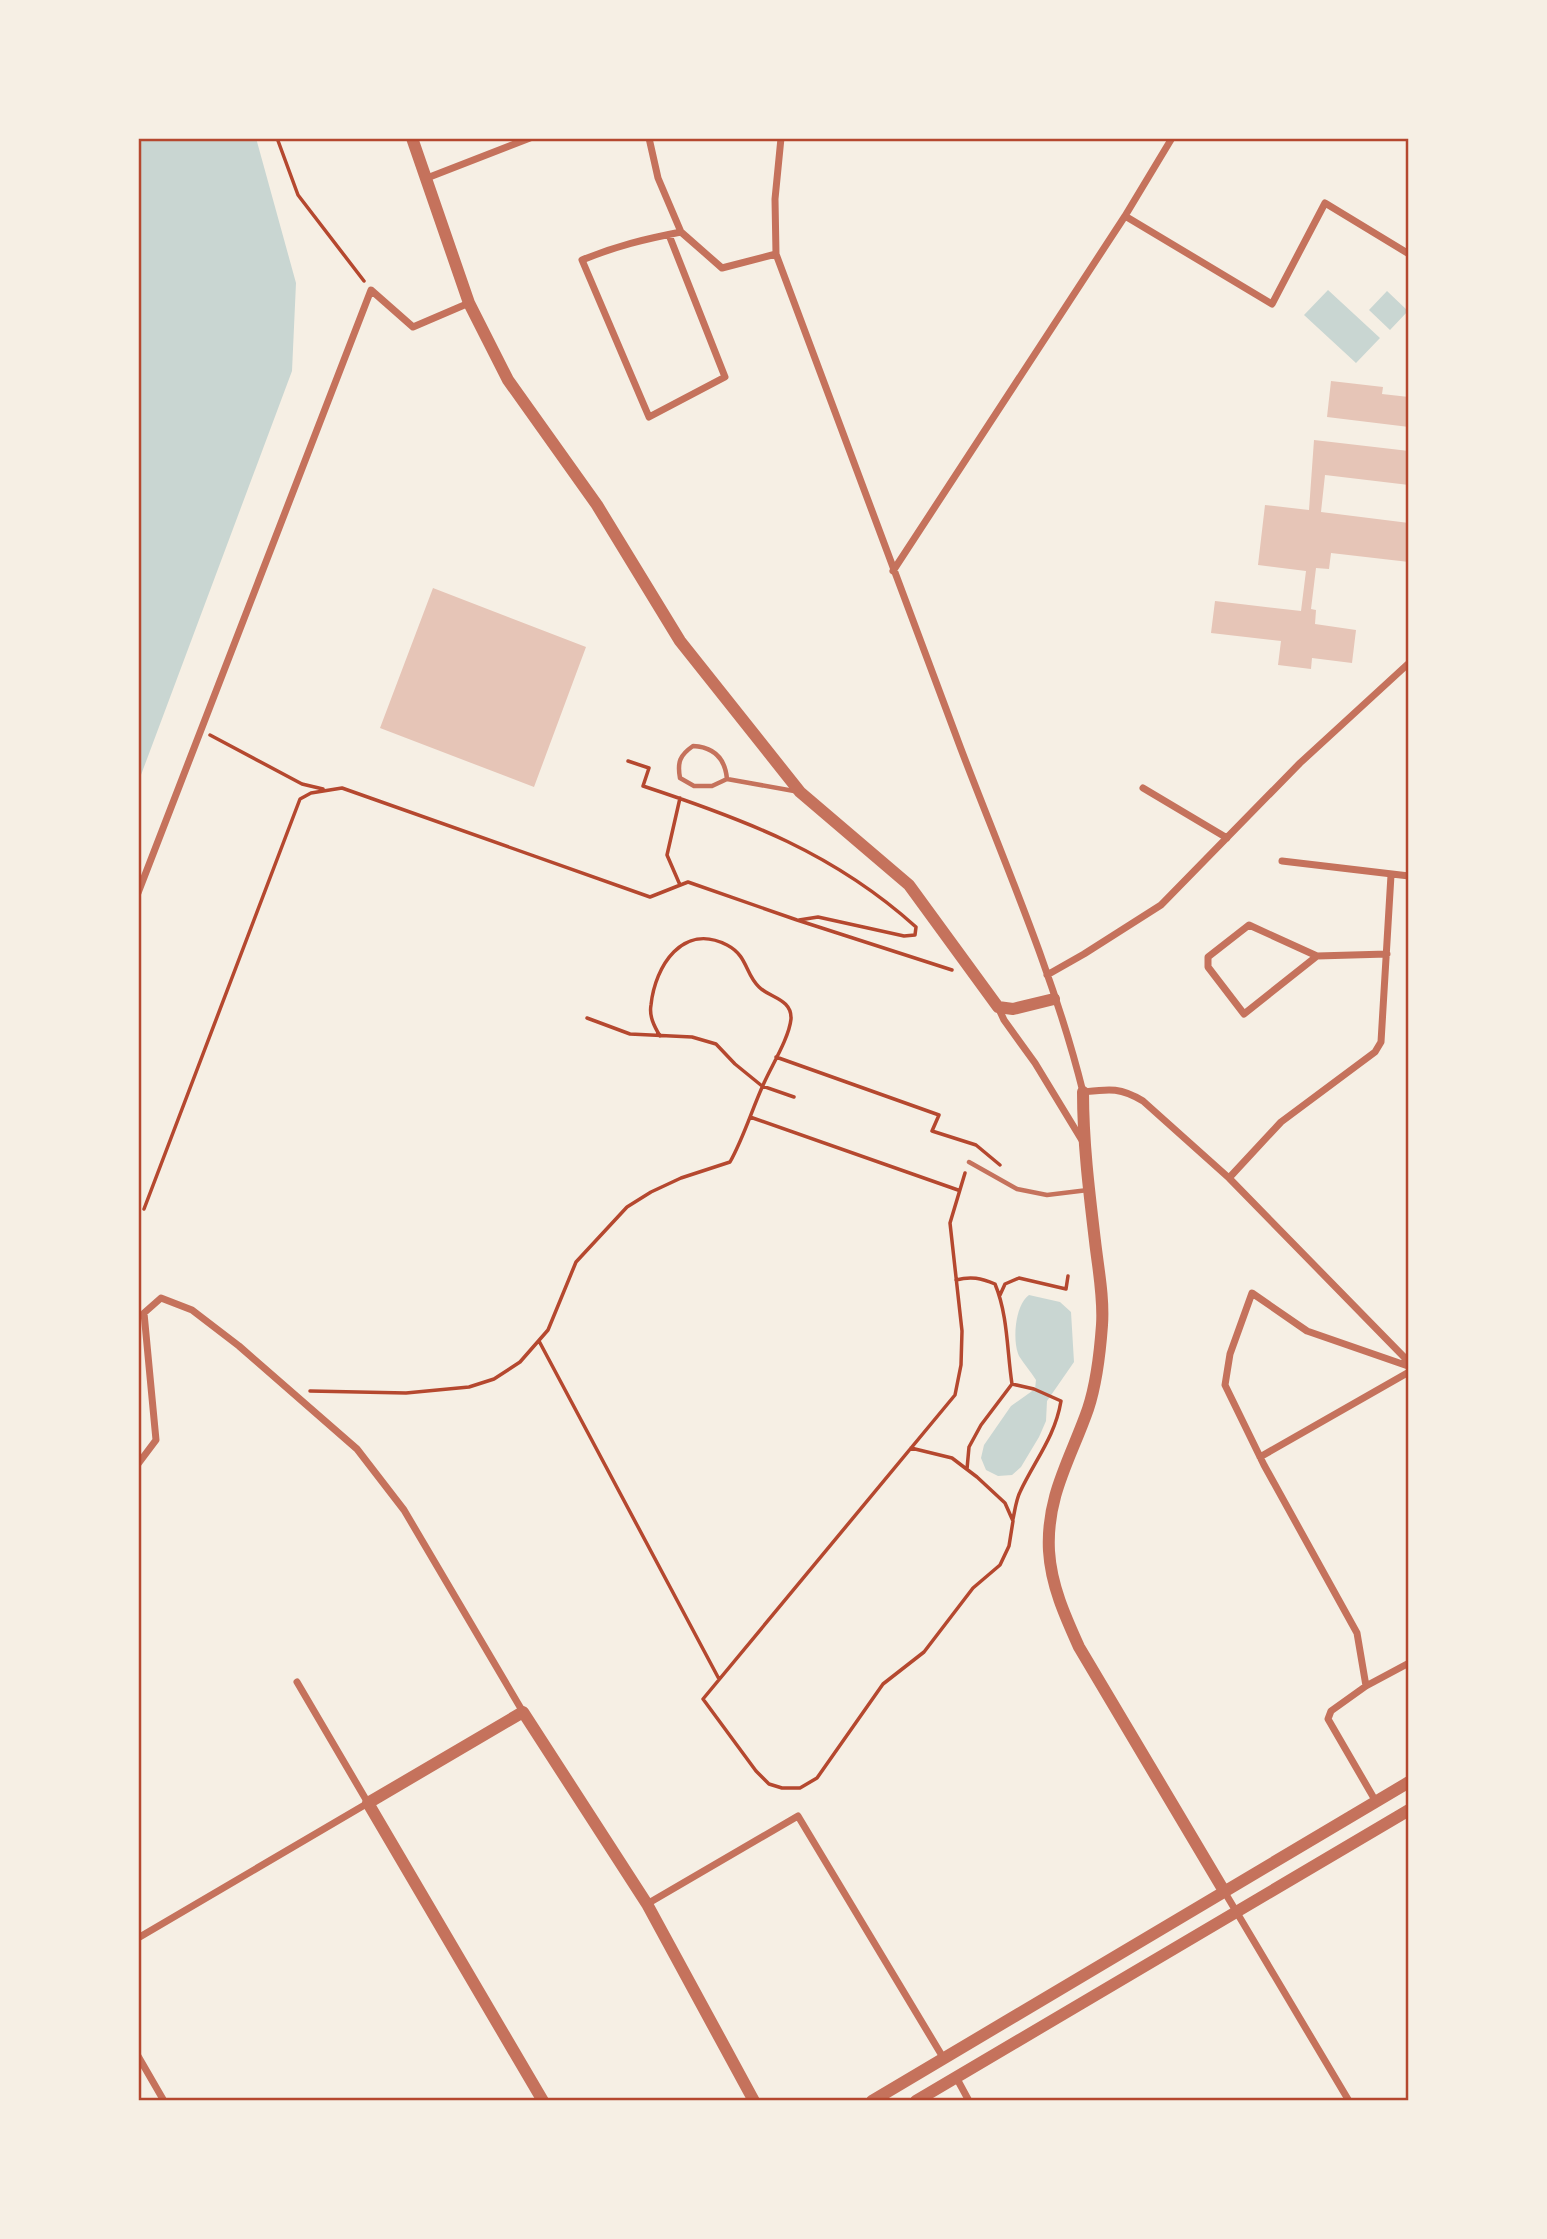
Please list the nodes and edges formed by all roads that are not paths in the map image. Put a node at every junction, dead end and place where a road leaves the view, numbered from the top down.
1 (412, 138) edge
2 (530, 138) edge
3 (649, 138) edge
4 (781, 138) edge
5 (1172, 138) edge
6 (427, 178) junction
7 (1125, 216) junction
8 (681, 232) junction
9 (669, 234) junction
10 (776, 254) junction
11 (1409, 254) edge
12 (468, 303) junction
13 (892, 571) junction
14 (1409, 663) edge
15 (727, 779) junction
16 (1143, 788) dead end
17 (800, 792) junction
18 (1227, 838) junction
19 (1282, 861) dead end
20 (1391, 875) junction
21 (1409, 876) edge
22 (138, 893) edge
23 (1387, 954) junction
24 (1317, 956) junction
25 (1047, 975) junction
26 (1054, 999) junction
27 (998, 1007) junction
28 (1083, 1092) junction
29 (1083, 1143) junction
30 (969, 1162) road end
31 (1229, 1178) junction
32 (1088, 1190) junction
33 (1407, 1355) edge
34 (1409, 1366) edge
35 (1409, 1372) edge
36 (1260, 1457) junction
37 (138, 1464) edge
38 (1409, 1663) edge
39 (297, 1682) dead end
40 (1366, 1686) junction
41 (523, 1712) junction
42 (1409, 1782) edge
43 (1376, 1800) junction
44 (368, 1803) junction
45 (1409, 1810) edge
46 (1224, 1891) junction
47 (647, 1904) junction
48 (1237, 1911) junction
49 (138, 1938) edge
50 (138, 2056) edge
51 (944, 2059) junction
52 (956, 2077) junction
53 (164, 2101) edge
54 (544, 2101) edge
55 (754, 2101) edge
56 (872, 2101) edge
57 (916, 2101) edge
58 (970, 2101) edge
59 (1349, 2101) edge

1 - 6 street
2 - 6 street
3 - 8 street
4 - 10 street
5 - 7 street
6 - 12 street
7 - 11 street
7 - 13 street
8 - 9 street
8 - 10 street
9 - 9 street
10 - 13 street
12 - 17 street
12 - 22 street
13 - 25 street
14 - 18 street
15 - 15 lane
15 - 17 lane
16 - 18 street
17 - 27 street
18 - 25 street
19 - 20 street
20 - 21 street
20 - 23 street
23 - 24 street
23 - 31 street
24 - 24 street
25 - 26 street
26 - 27 street
26 - 28 street
27 - 29 street
28 - 29 street
28 - 31 street
29 - 32 street
30 - 32 lane
31 - 33 street
32 - 46 street
33 - 34 street
34 - 36 street
35 - 36 street
36 - 40 street
37 - 41 street
38 - 40 street
39 - 44 street
40 - 43 street
41 - 44 street
41 - 47 street
42 - 43 street
43 - 46 street
44 - 49 street
44 - 54 street
45 - 48 street
46 - 48 street
46 - 51 street
47 - 51 street
47 - 55 street
48 - 52 street
48 - 59 street
50 - 53 street
51 - 56 street
52 - 57 street
52 - 58 street

